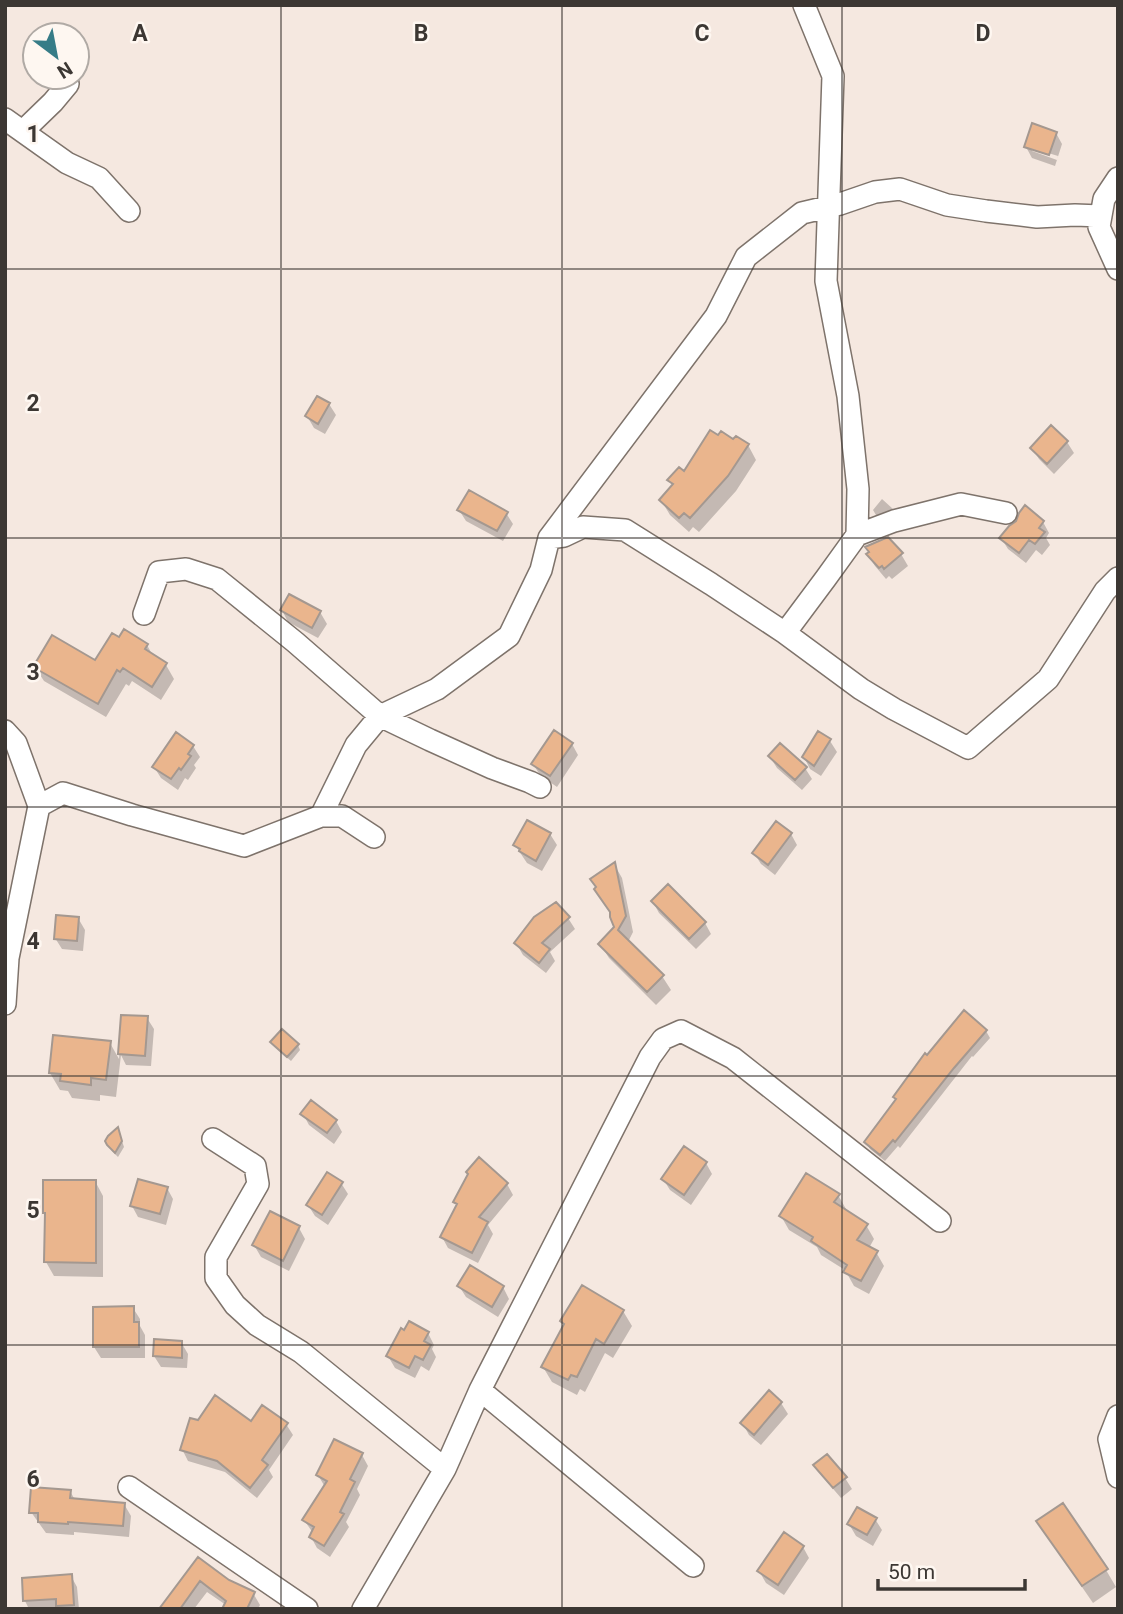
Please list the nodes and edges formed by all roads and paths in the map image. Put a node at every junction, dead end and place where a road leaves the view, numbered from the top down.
1 (804, 5) edge
2 (62, 91) edge
3 (5, 118) edge
4 (23, 131) junction
5 (1118, 178) edge
6 (829, 207) junction
7 (130, 211) dead end
8 (1101, 216) junction
9 (1118, 269) edge
10 (1006, 513) dead end
11 (857, 534) junction
12 (549, 538) junction
13 (1118, 578) edge
14 (144, 614) dead end
15 (785, 633) junction
16 (380, 716) junction
17 (5, 731) edge
18 (540, 787) dead end
19 (39, 806) junction
20 (321, 816) junction
21 (374, 837) dead end
22 (7, 957) edge
23 (5, 1004) edge
24 (213, 1139) dead end
25 (940, 1221) dead end
26 (480, 1390) junction
27 (1118, 1416) edge
28 (445, 1469) junction
29 (1118, 1477) edge
30 (129, 1487) dead end
31 (693, 1566) dead end
32 (307, 1609) edge
33 (363, 1609) edge

1 - 6 street
2 - 4 street
3 - 4 street
4 - 7 street
5 - 8 street
6 - 8 street
6 - 11 street
6 - 12 street
8 - 9 street
10 - 11 street
11 - 15 street
12 - 15 street
12 - 16 street
13 - 15 street
14 - 16 street
16 - 18 street
16 - 20 street
17 - 19 street
19 - 20 street
19 - 22 street
20 - 21 street
22 - 23 street
24 - 28 street
25 - 26 street
26 - 28 street
26 - 31 street
27 - 29 street
28 - 33 street
30 - 32 street

